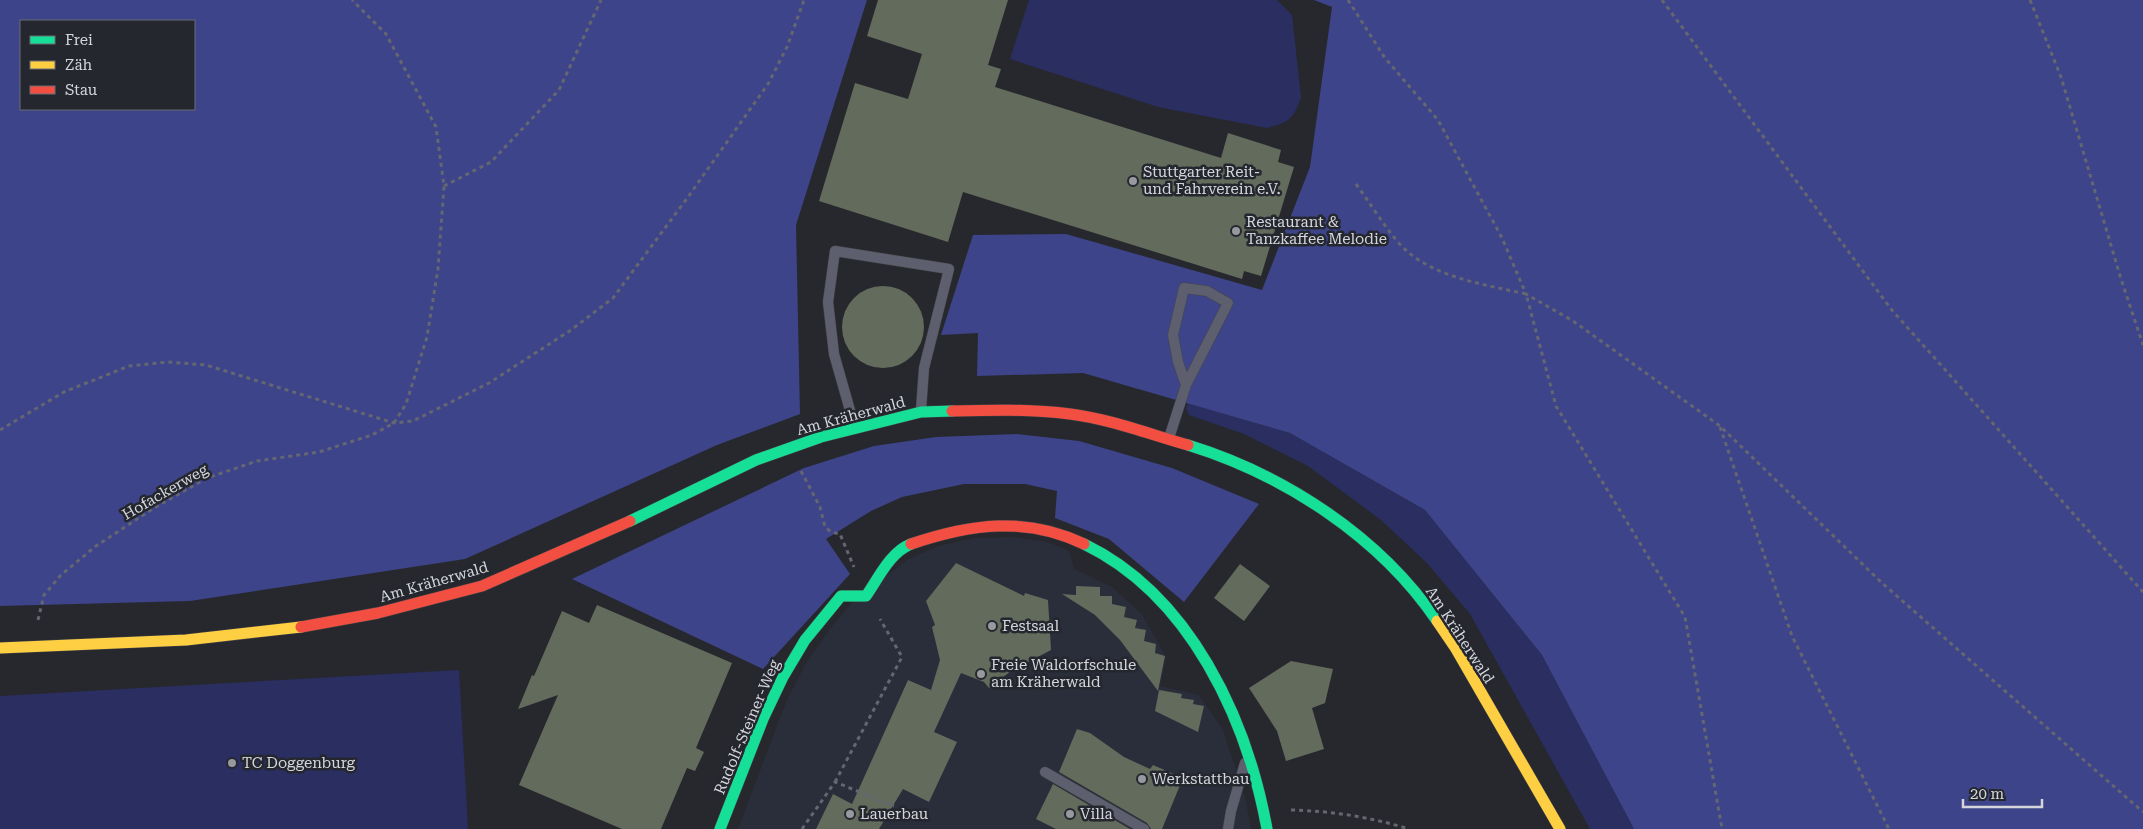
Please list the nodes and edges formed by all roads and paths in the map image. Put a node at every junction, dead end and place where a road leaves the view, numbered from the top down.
1 (352, 0) edge
2 (601, 0) edge
3 (804, 0) edge
4 (1348, 0) edge
5 (1662, 0) edge
6 (2030, 0) edge
7 (1356, 184) dead end
8 (444, 186) junction
9 (1526, 294) junction
10 (2143, 345) edge
11 (1186, 384) junction
12 (921, 412) junction
13 (394, 423) junction
14 (1720, 426) junction
15 (856, 428) junction
16 (0, 430) edge
17 (1169, 438) junction
18 (798, 466) dead end
19 (2143, 592) edge
20 (866, 596) junction
21 (39, 647) junction
22 (0, 648) edge
23 (1248, 753) junction
24 (1045, 772) dead end
25 (835, 782) junction
26 (894, 806) dead end
27 (1264, 809) junction
28 (2143, 812) edge
29 (720, 829) edge
30 (802, 829) edge
31 (1144, 829) edge
32 (1228, 829) edge
33 (1267, 829) edge
34 (1409, 829) edge
35 (1560, 829) edge
36 (1722, 829) edge
37 (1888, 829) edge

1 - 8 path
2 - 8 path
3 - 13 path
4 - 9 path
5 - 19 path
6 - 10 path
7 - 9 path
8 - 13 path
9 - 14 path
9 - 36 path
11 - 11 lane
11 - 17 lane
12 - 15 main road, Am Kräherwald
12 - 15 lane
12 - 17 main road, Am Kräherwald
13 - 16 path
13 - 21 path, Hofackerweg
14 - 28 path
14 - 37 path
15 - 21 main road, Am Kräherwald
17 - 35 main road, Am Kräherwald
18 - 20 path
20 - 23 main road
20 - 25 path
20 - 29 main road, Rudolf-Steiner-Weg
21 - 22 main road, Am Kräherwald
23 - 27 main road
23 - 32 lane
24 - 31 lane
25 - 26 path
25 - 30 path
27 - 33 main road
27 - 34 path

